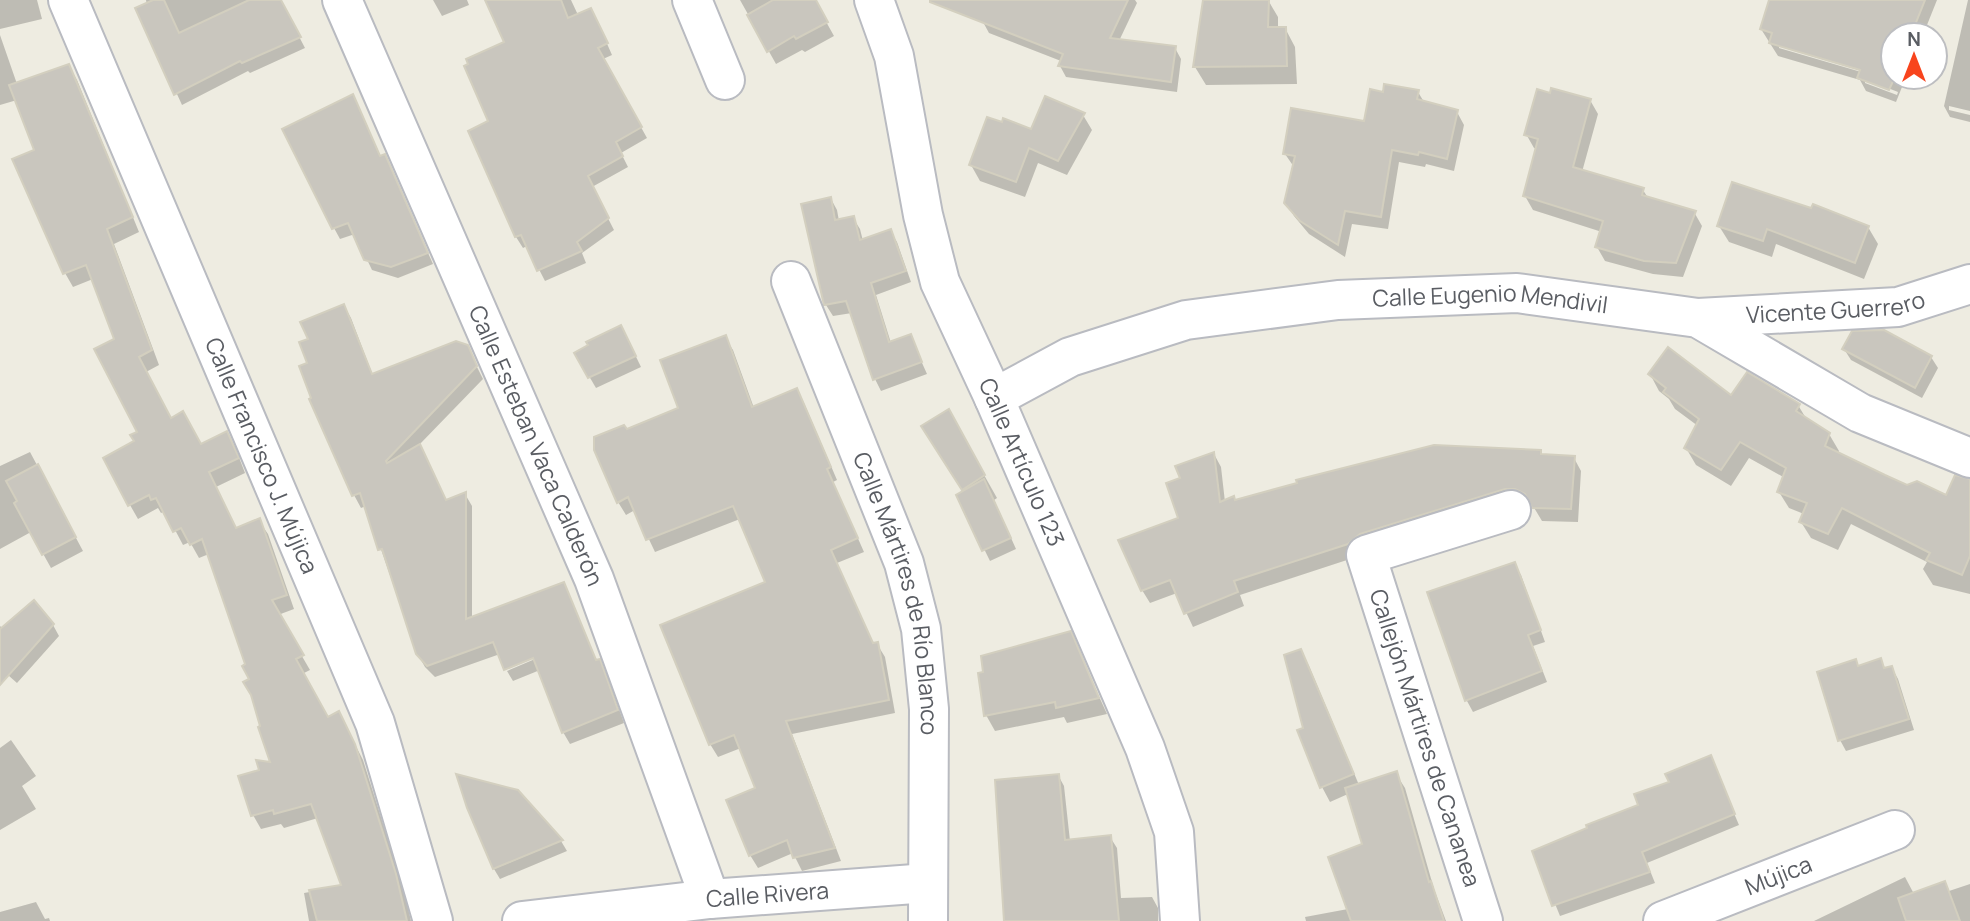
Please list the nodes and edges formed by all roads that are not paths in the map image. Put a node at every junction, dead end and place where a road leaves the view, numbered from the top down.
1 (68, 0) edge
2 (342, 0) edge
3 (692, 0) edge
4 (874, 0) edge
5 (726, 80) dead end
6 (791, 281) dead end
7 (1970, 284) edge
8 (1698, 318) junction
9 (994, 398) junction
10 (1970, 458) edge
11 (1511, 510) dead end
12 (1895, 830) dead end
13 (928, 883) junction
14 (710, 899) junction
15 (433, 921) edge
16 (522, 921) edge
17 (928, 921) edge
18 (1180, 921) edge
19 (1483, 921) edge
20 (1663, 921) edge

1 - 15 street, Calle Francisco J. Mújica
2 - 14 street, Calle Esteban Vaca Calderón
3 - 5 street
4 - 9 street, Calle Artículo 123
6 - 13 street, Calle Mártires de Río Blanco
7 - 8 street, Vicente Guerrero
8 - 9 street, Calle Eugenio Mendivil
8 - 10 street, Calle Eugenio Mendivil
9 - 18 street, Calle Artículo 123
11 - 19 street, Callejón Mártires de Cananea
12 - 20 street, Mújica
13 - 14 street, Calle Rivera
13 - 17 street, Calle Mártires de Río Blanco
14 - 16 street, Calle Rivera

